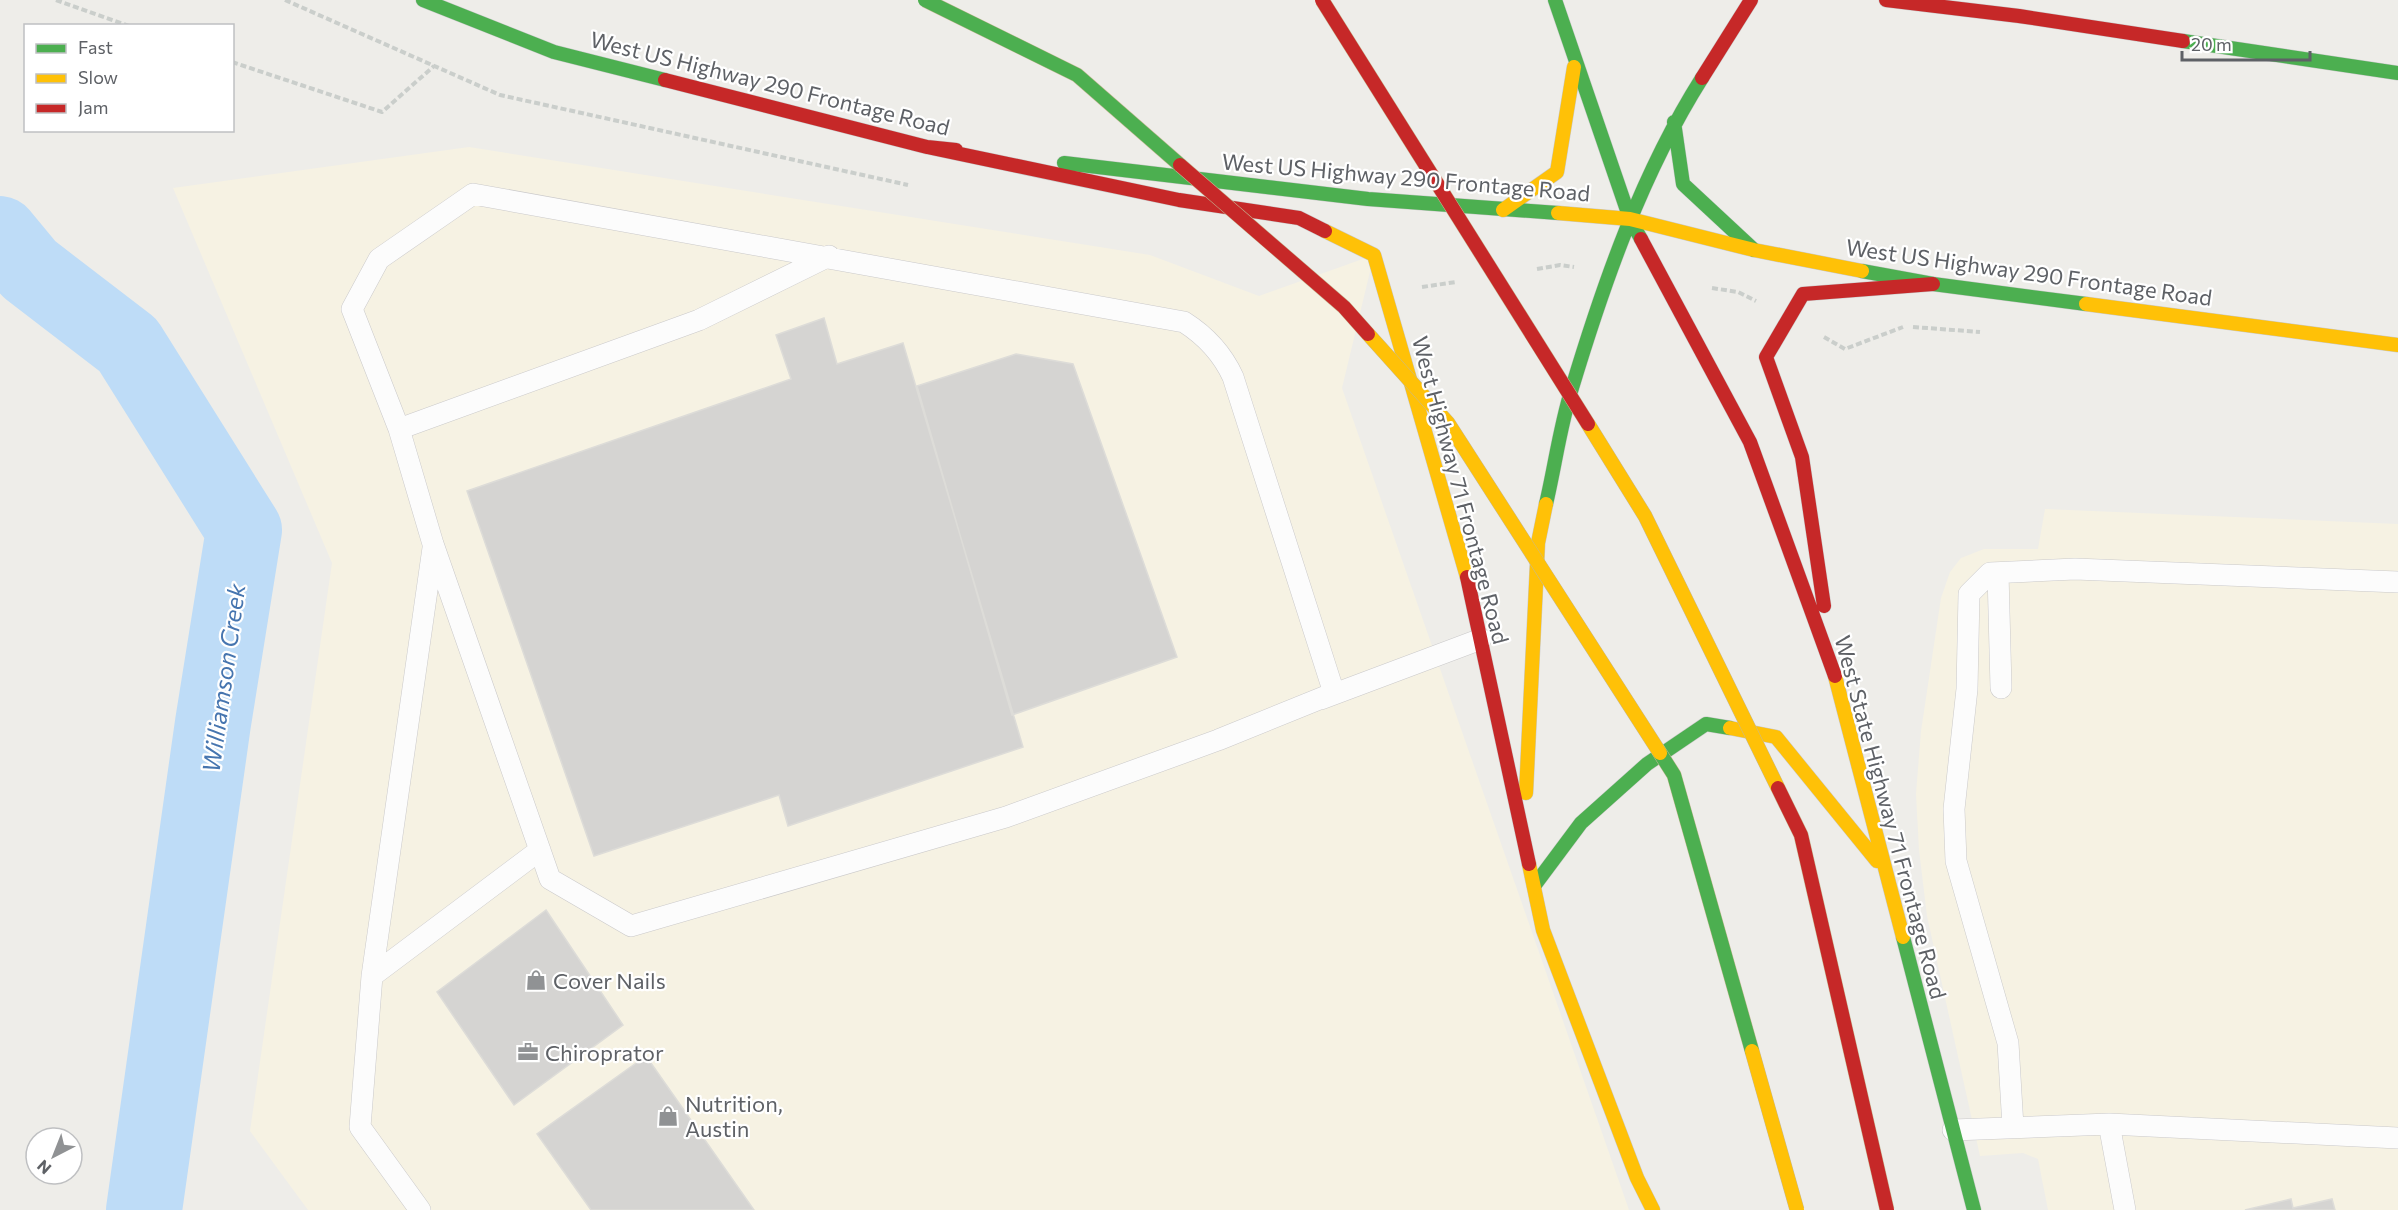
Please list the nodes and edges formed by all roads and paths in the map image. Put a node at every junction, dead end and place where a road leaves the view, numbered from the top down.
1 (56, 0) edge
2 (285, 0) edge
3 (423, 0) edge
4 (925, 0) edge
5 (1322, 0) edge
6 (1555, 0) edge
7 (1751, 0) edge
8 (1886, 0) edge
9 (2019, 16) junction
10 (123, 24) edge
11 (1575, 62) junction
12 (234, 63) edge
13 (2248, 65) dead end
14 (434, 66) junction
15 (2398, 73) edge
16 (1674, 122) junction
17 (927, 147) junction
18 (917, 187) dead end
19 (1503, 210) junction
20 (1630, 219) junction
21 (1754, 249) junction
22 (829, 256) junction
23 (1933, 284) junction
24 (2398, 345) edge
25 (399, 429) junction
26 (433, 544) junction
27 (1998, 573) junction
28 (2398, 582) edge
29 (1481, 639) junction
30 (1835, 676) junction
31 (2001, 688) dead end
32 (1312, 702) junction
33 (1524, 836) junction
34 (540, 850) junction
35 (1886, 872) junction
36 (1534, 886) junction
37 (372, 976) junction
38 (2109, 1124) junction
39 (2013, 1127) junction
40 (1953, 1130) junction
41 (2398, 1138) edge
42 (420, 1210) edge
43 (1653, 1210) edge
44 (1797, 1210) edge
45 (1887, 1210) edge
46 (1974, 1210) edge
47 (2125, 1210) edge

1 - 10 path
2 - 14 path
3 - 17 main road, West US Highway 290 Frontage Road
4 - 44 main road, bridge
5 - 45 main road, bridge
6 - 11 main road, West State Highway 71 Frontage Road
7 - 16 main road
8 - 9 main road
9 - 13 main road
9 - 15 main road
11 - 19 main road
11 - 20 main road, West State Highway 71 Frontage Road
12 - 14 path
14 - 18 path
16 - 20 main road
16 - 21 main road
17 - 19 main road, West US Highway 290 Frontage Road
17 - 29 main road, West Highway 71 Frontage Road
19 - 20 main road, West US Highway 290 Frontage Road
20 - 21 main road, West US Highway 290 Frontage Road
20 - 30 main road, West State Highway 71 Frontage Road
20 - 33 main road
21 - 23 main road, West US Highway 290 Frontage Road
22 - 25 lane
22 - 25 lane
22 - 32 lane
23 - 24 main road, West US Highway 290 Frontage Road
23 - 30 main road
25 - 26 lane
26 - 34 lane
26 - 37 lane
27 - 28 lane
27 - 31 lane
27 - 39 lane
29 - 32 lane
29 - 33 main road, West Highway 71 Frontage Road
30 - 35 main road, West State Highway 71 Frontage Road
32 - 34 lane
33 - 36 main road, West Highway 71 Frontage Road
34 - 37 lane
35 - 36 main road
35 - 40 main road, West State Highway 71 Frontage Road
36 - 43 main road, West Highway 71 Frontage Road
37 - 42 lane
38 - 39 lane
38 - 41 lane
38 - 47 lane
39 - 40 lane
40 - 46 main road, West State Highway 71 Frontage Road

